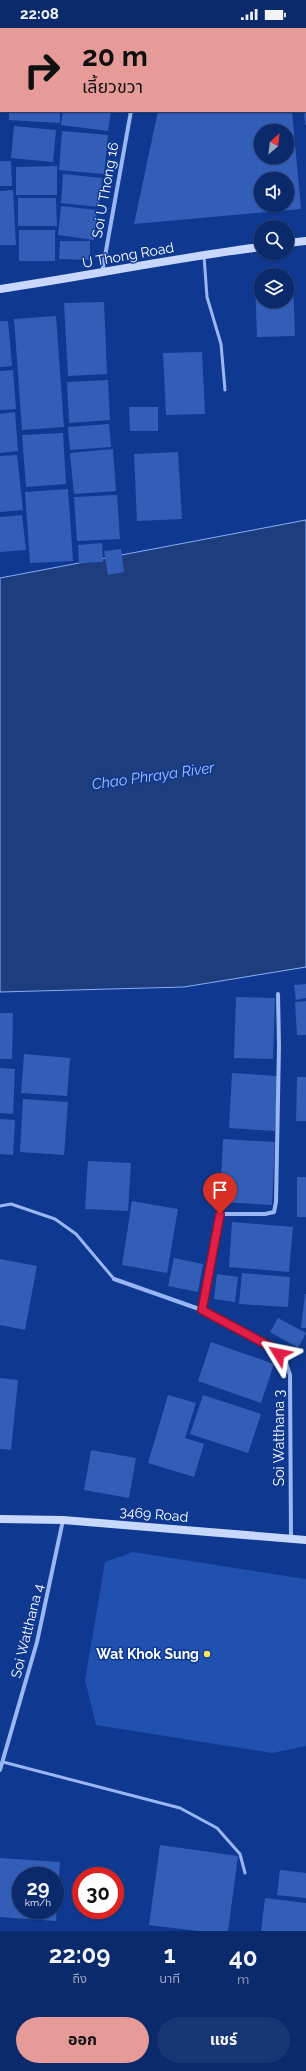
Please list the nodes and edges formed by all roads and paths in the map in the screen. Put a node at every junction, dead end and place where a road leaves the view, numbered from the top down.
1 (131, 112) edge
2 (306, 241) edge
3 (294, 242) edge
4 (254, 248) edge
5 (204, 254) junction
6 (102, 274) junction
7 (0, 289) edge
8 (225, 390) dead end
9 (278, 994) dead end
10 (0, 1206) edge
11 (114, 1279) joint
12 (202, 1310) junction
13 (0, 1520) edge
14 (63, 1520) junction
15 (291, 1538) junction
16 (306, 1540) edge
17 (3, 1762) junction
18 (0, 1770) edge
19 (245, 1873) dead end

1 - 6 street, Soi U Thong 16
2 - 3 street
4 - 5 street, U Thong Road
5 - 6 street, U Thong Road
5 - 8 lane
6 - 7 street, U Thong Road
9 - 12 street
10 - 11 lane
11 - 12 street, Soi Watthana 3
12 - 15 street, Soi Watthana 3
13 - 14 street, 3469 Road
14 - 15 street, 3469 Road
14 - 17 street, Soi Watthana 4
15 - 16 street, 3469 Road
17 - 18 street, Soi Watthana 4
17 - 19 lane

